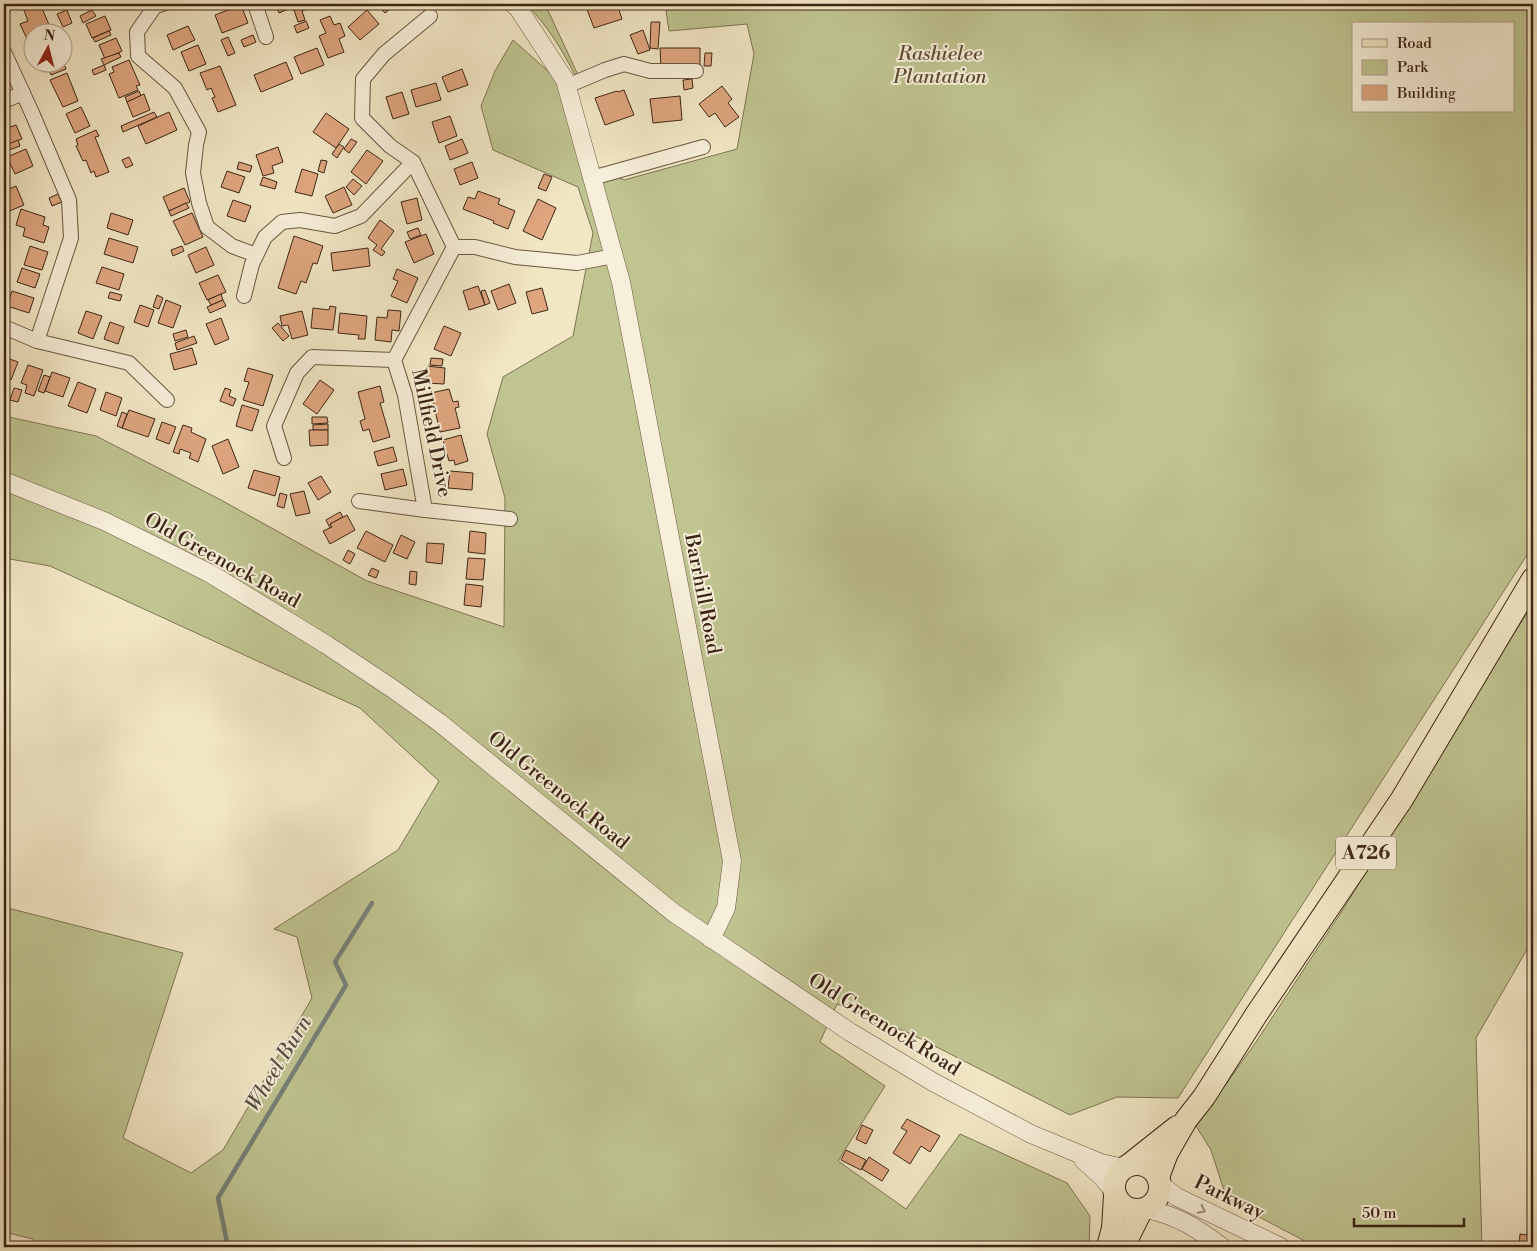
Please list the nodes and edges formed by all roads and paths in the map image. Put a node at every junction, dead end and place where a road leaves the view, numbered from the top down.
1 (163, 4) edge
2 (255, 4) edge
3 (513, 4) edge
4 (430, 16) dead end
5 (266, 37) dead end
6 (4, 52) edge
7 (696, 70) dead end
8 (567, 86) junction
9 (23, 93) junction
10 (4, 101) edge
11 (703, 147) dead end
12 (413, 162) junction
13 (592, 178) junction
14 (454, 247) junction
15 (256, 255) junction
16 (614, 256) junction
17 (244, 296) dead end
18 (4, 327) edge
19 (37, 341) junction
20 (394, 360) junction
21 (167, 400) dead end
22 (284, 458) dead end
23 (4, 481) edge
24 (359, 501) dead end
25 (425, 510) junction
26 (510, 519) dead end
27 (1533, 579) edge
28 (711, 939) junction
29 (1186, 1120) junction
30 (1075, 1153) junction
31 (1127, 1166) junction
32 (1159, 1181) junction
33 (1114, 1193) junction
34 (1144, 1210) junction
35 (1108, 1247) edge
36 (1124, 1247) edge
37 (1222, 1247) edge
38 (1281, 1247) edge

1 - 15 street
2 - 5 street
3 - 8 street, Barrhill Road
4 - 12 street
6 - 9 street
7 - 8 street
8 - 13 street, Barrhill Road
9 - 10 street
9 - 19 street
11 - 13 street
12 - 14 street
12 - 15 street
13 - 16 street, Barrhill Road
14 - 16 street
14 - 20 street, Millfield Drive
15 - 17 street
16 - 28 street, Barrhill Road
18 - 19 street
19 - 21 street
20 - 22 street
20 - 25 street, Millfield Drive
23 - 28 street, Old Greenock Road
24 - 25 street
25 - 26 street, Millfield Drive
27 - 29 main road, A726
28 - 30 street, Old Greenock Road
29 - 31 main road, A726
29 - 32 main road, A726
30 - 31 street, Old Greenock Road
30 - 33 street, Old Greenock Road
31 - 32 main road
31 - 33 main road
32 - 34 main road
32 -> 38 street, Parkway
33 - 34 main road
33 - 35 main road
34 - 36 main road
34 - 37 street, Parkway

